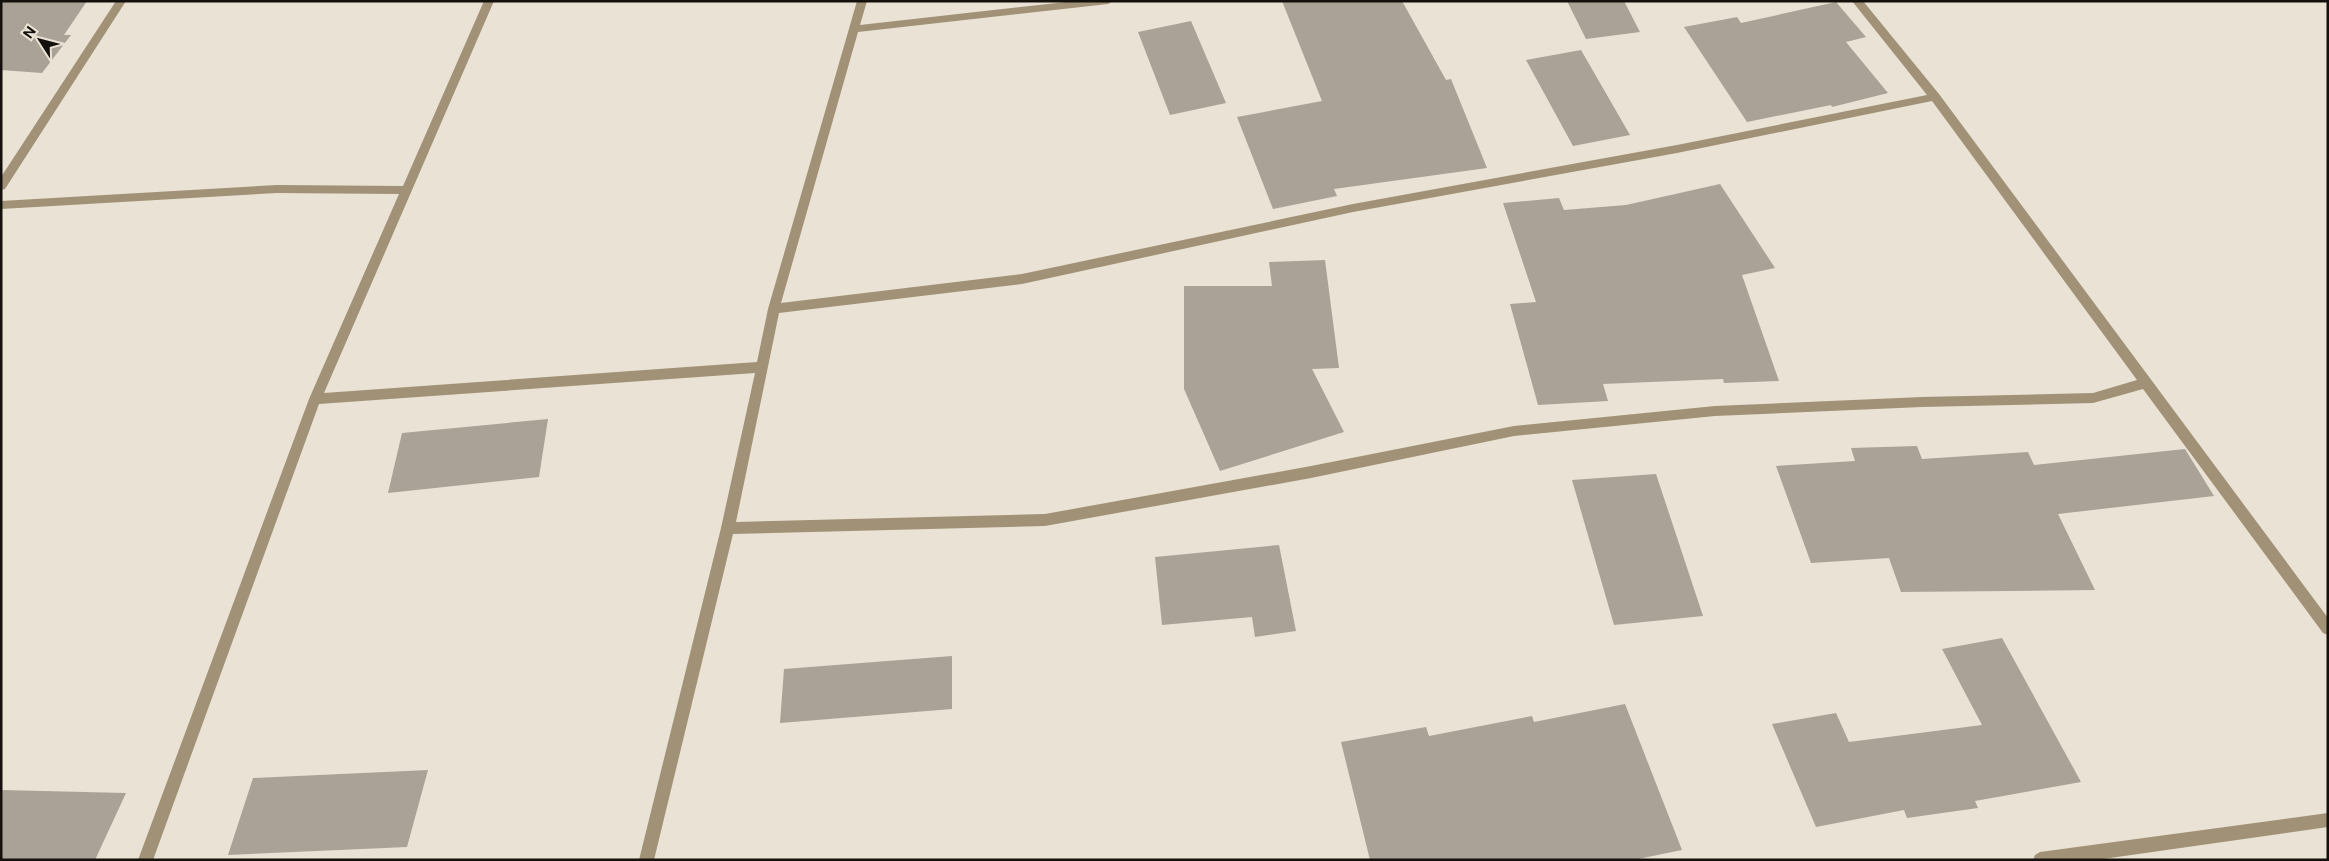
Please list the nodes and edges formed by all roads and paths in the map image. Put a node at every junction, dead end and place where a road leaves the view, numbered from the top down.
1 (121, 1) edge
2 (489, 1) edge
3 (862, 1) edge
4 (1108, 1) edge
5 (1857, 1) edge
6 (855, 29) junction
7 (1935, 97) junction
8 (1, 186) edge
9 (408, 190) junction
10 (1, 206) edge
11 (774, 309) junction
12 (762, 366) junction
13 (2145, 384) junction
14 (315, 399) junction
15 (728, 528) junction
16 (2328, 629) edge
17 (2328, 820) edge
18 (146, 860) edge
19 (646, 860) edge
20 (2040, 860) edge

1 - 8 street
2 - 9 street
3 - 6 street
4 - 6 street
5 - 7 street
6 - 11 street
7 - 11 street
7 - 13 street
9 - 10 street
9 - 14 street
11 - 12 street
12 - 14 street
12 - 15 street
13 - 15 street
13 - 16 street
14 - 18 street
15 - 19 street
17 - 20 street

